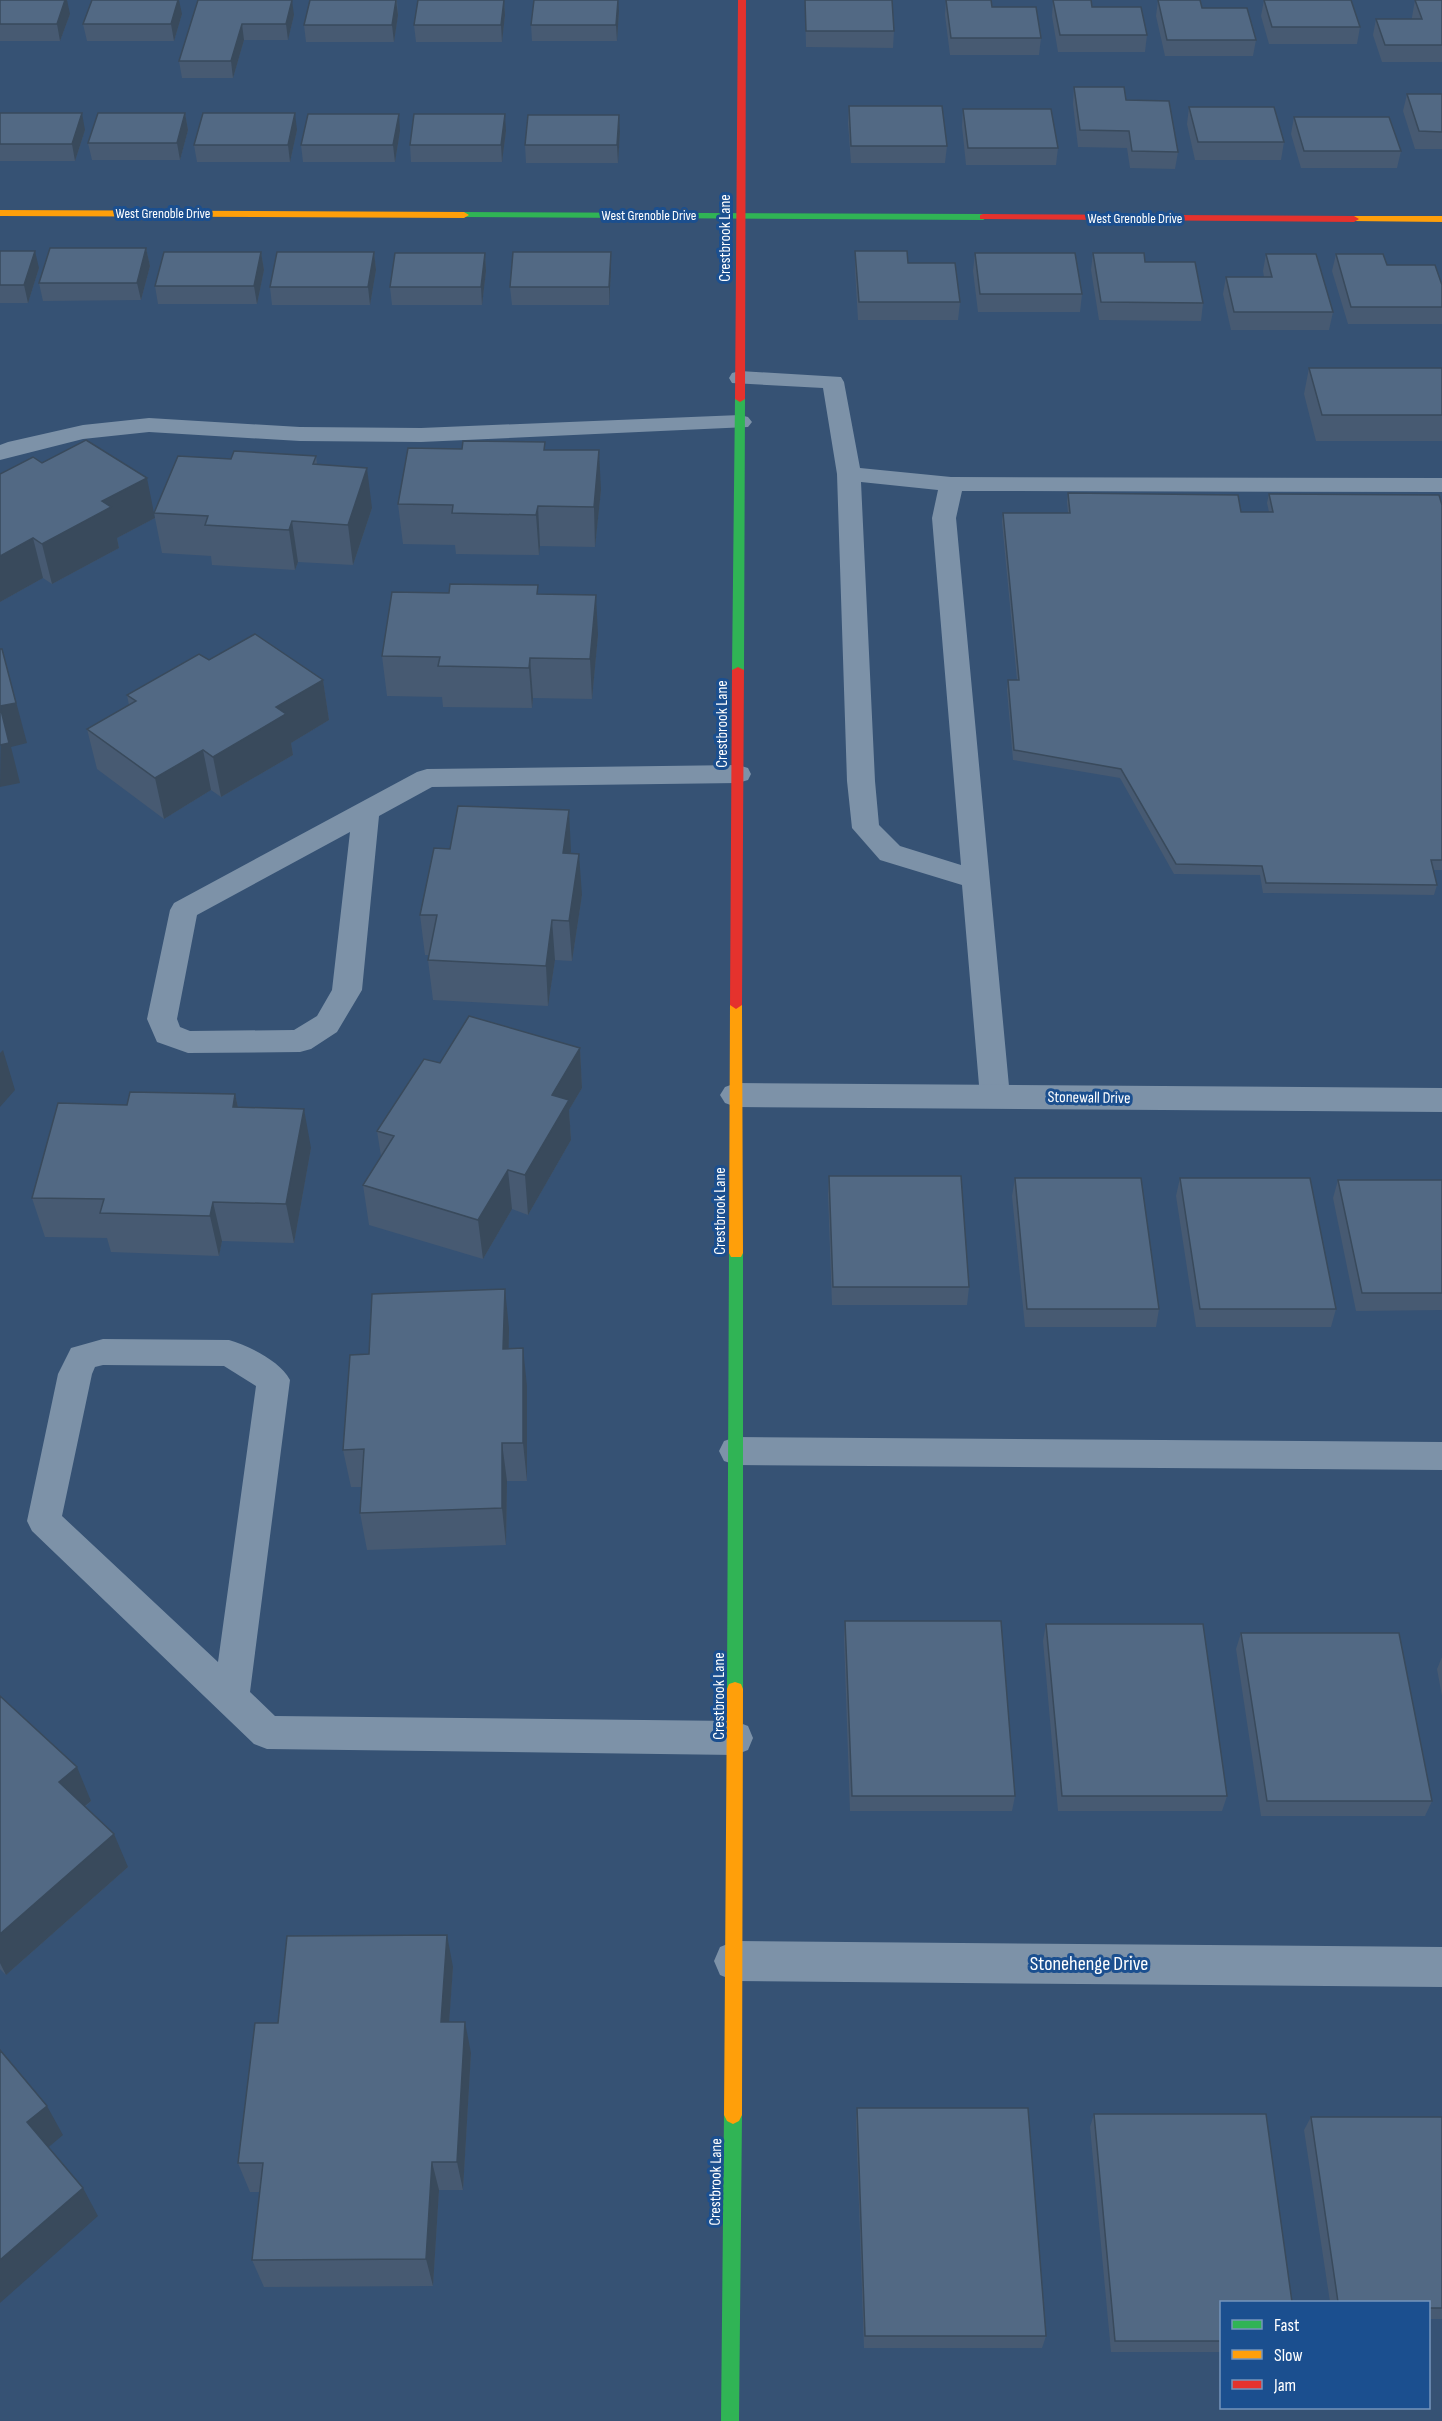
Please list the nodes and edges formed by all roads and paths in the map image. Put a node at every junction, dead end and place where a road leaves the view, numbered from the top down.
1 (742, 0) edge
2 (0, 213) edge
3 (741, 216) junction
4 (1442, 219) edge
5 (740, 378) junction
6 (740, 422) junction
7 (0, 453) edge
8 (849, 474) junction
9 (951, 484) junction
10 (1442, 485) edge
11 (738, 774) junction
12 (366, 811) junction
13 (976, 879) junction
14 (736, 1095) junction
15 (995, 1096) junction
16 (1442, 1100) edge
17 (736, 1451) junction
18 (1442, 1456) edge
19 (231, 1698) junction
20 (735, 1738) junction
21 (735, 1961) junction
22 (1442, 1966) edge
23 (730, 2421) edge

1 - 3 street, Crestbrook Lane
2 - 3 street, West Grenoble Drive
3 - 4 street, West Grenoble Drive
3 - 5 street, Crestbrook Lane
5 - 6 street, Crestbrook Lane
5 - 8 lane
6 - 7 lane
6 - 11 street, Crestbrook Lane
8 - 9 lane
8 - 13 lane
9 - 10 lane
9 - 13 lane
11 - 12 lane
11 - 14 street, Crestbrook Lane
12 - 12 lane
13 - 15 lane
14 - 15 street, Stonewall Drive
14 - 17 street, Crestbrook Lane
15 - 16 street, Stonewall Drive
17 - 18 lane
17 - 20 street, Crestbrook Lane
19 - 19 lane
19 - 20 lane
20 - 21 street, Crestbrook Lane
21 - 22 street, Stonehenge Drive
21 - 23 street, Crestbrook Lane

